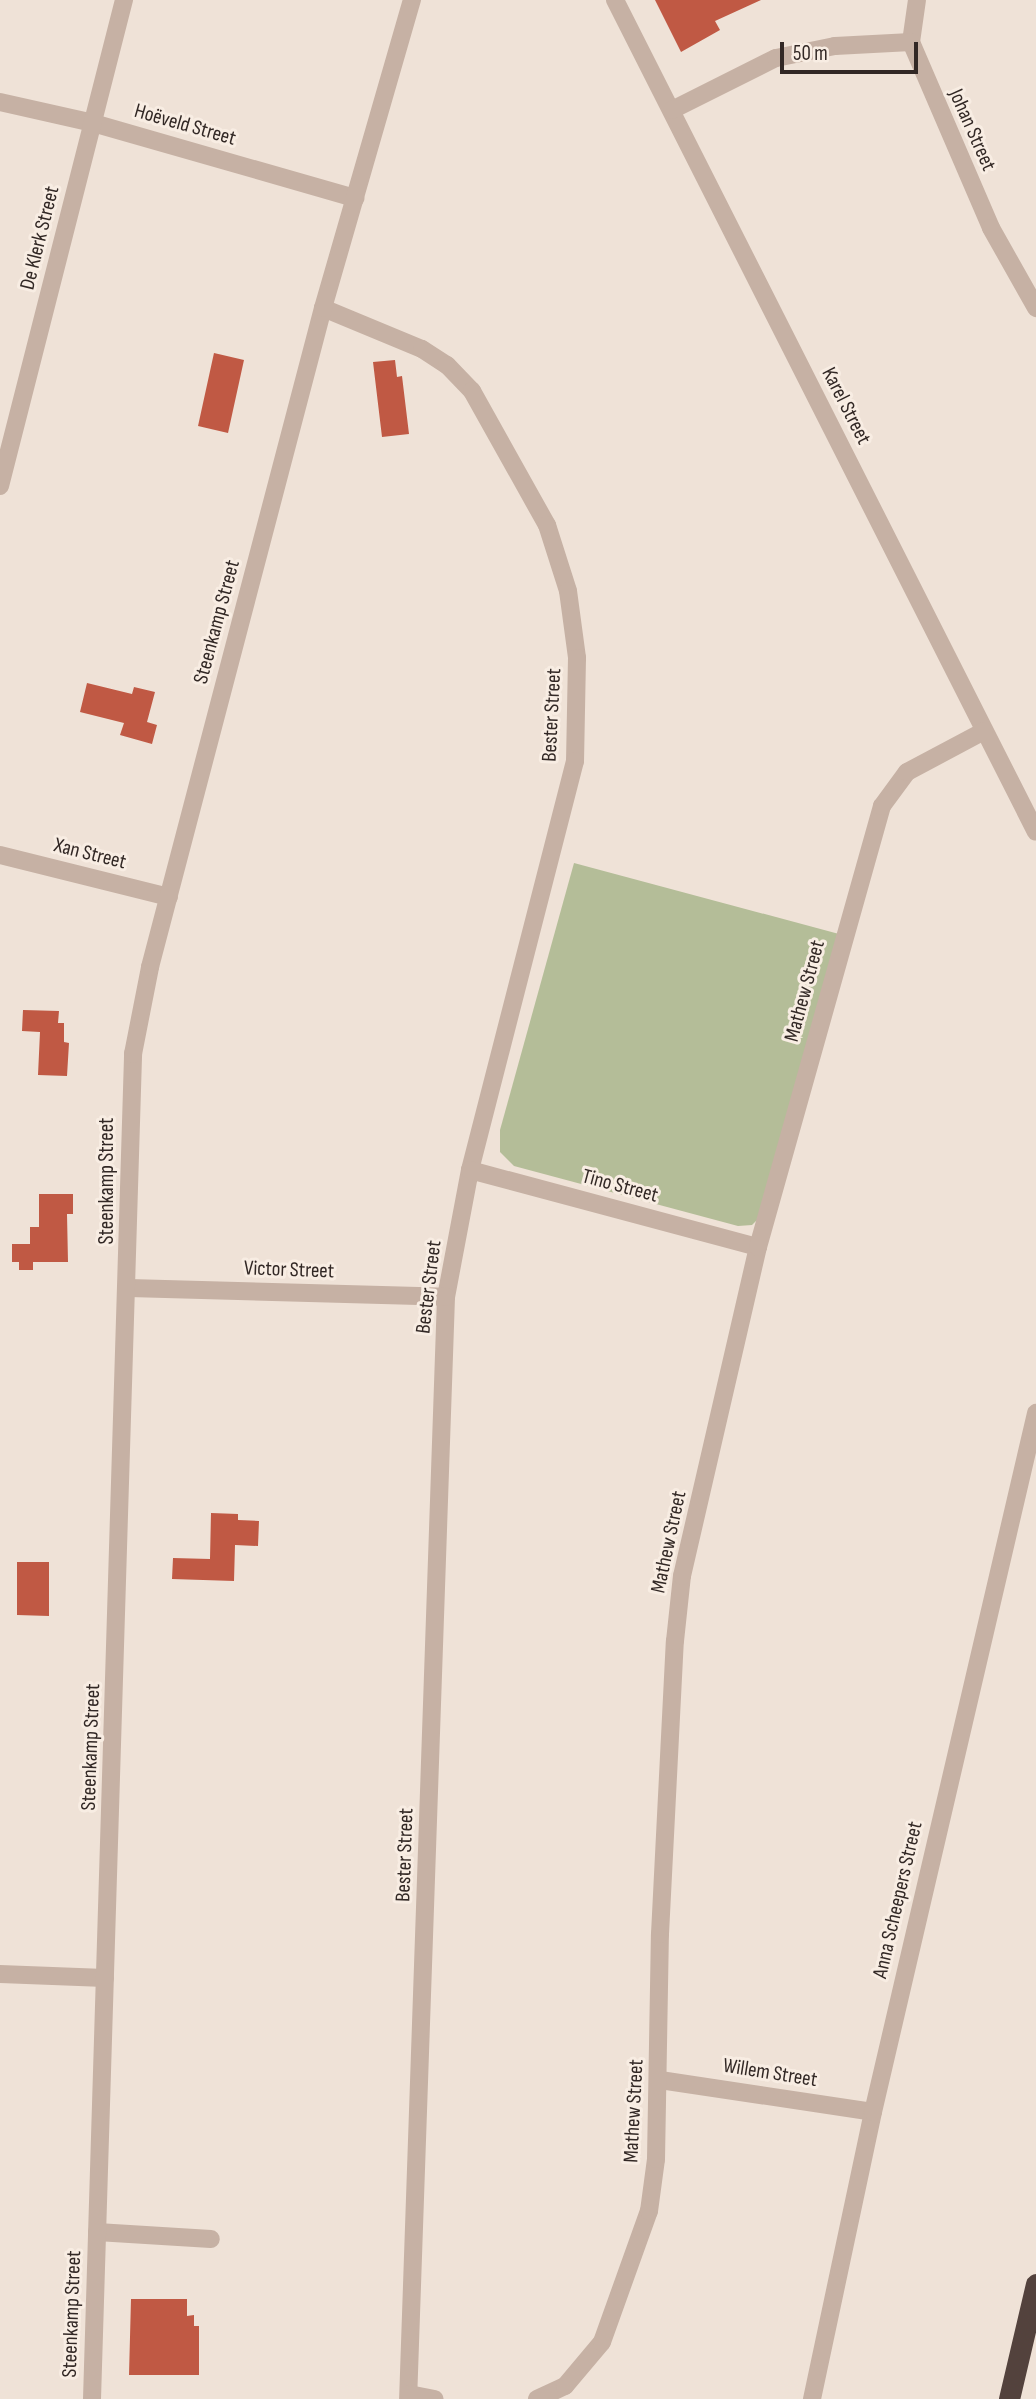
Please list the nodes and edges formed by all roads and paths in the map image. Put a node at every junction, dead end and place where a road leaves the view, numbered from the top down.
1 (124, 0) edge
2 (412, 0) edge
3 (615, 0) edge
4 (917, 0) edge
5 (911, 42) junction
6 (0, 102) edge
7 (672, 110) junction
8 (93, 122) junction
9 (355, 198) junction
10 (323, 308) junction
11 (1036, 309) edge
12 (0, 486) edge
13 (984, 731) junction
14 (1036, 832) edge
15 (0, 855) edge
16 (169, 897) junction
17 (470, 1170) junction
18 (758, 1247) junction
19 (130, 1288) junction
20 (446, 1297) junction
21 (1036, 1413) edge
22 (0, 1974) edge
23 (105, 1978) junction
24 (660, 2080) junction
25 (873, 2112) junction
26 (97, 2232) junction
27 (211, 2239) dead end
28 (1036, 2284) edge
29 (408, 2396) edge
30 (92, 2399) edge
31 (435, 2399) edge
32 (537, 2399) edge
33 (812, 2399) edge
34 (1009, 2399) edge

1 - 8 street, De Klerk Street
2 - 9 street, Steenkamp Street
3 - 7 street, Karel Street
4 - 5 street
5 - 7 street
5 - 11 street, Johan Street
6 - 8 street, Hoëveld Street
7 - 13 street, Karel Street
8 - 9 street, Hoëveld Street
8 - 12 street, De Klerk Street
9 - 10 street, Steenkamp Street
10 - 16 street, Steenkamp Street
10 - 17 street, Bester Street
13 - 14 street, Karel Street
13 - 18 street, Mathew Street
15 - 16 street, Xan Street
16 - 19 street, Steenkamp Street
17 - 18 street, Tino Street
17 - 20 street, Bester Street
18 - 24 street, Mathew Street
19 - 20 street, Victor Street
19 - 23 street, Steenkamp Street
20 - 29 street, Bester Street
21 - 25 street, Anna Scheepers Street
22 - 23 street
23 - 26 street, Steenkamp Street
24 - 25 street, Willem Street
24 - 32 street, Mathew Street
25 - 33 street, Anna Scheepers Street
26 - 27 street
26 - 30 street, Steenkamp Street
28 - 34 highway
29 - 31 street

